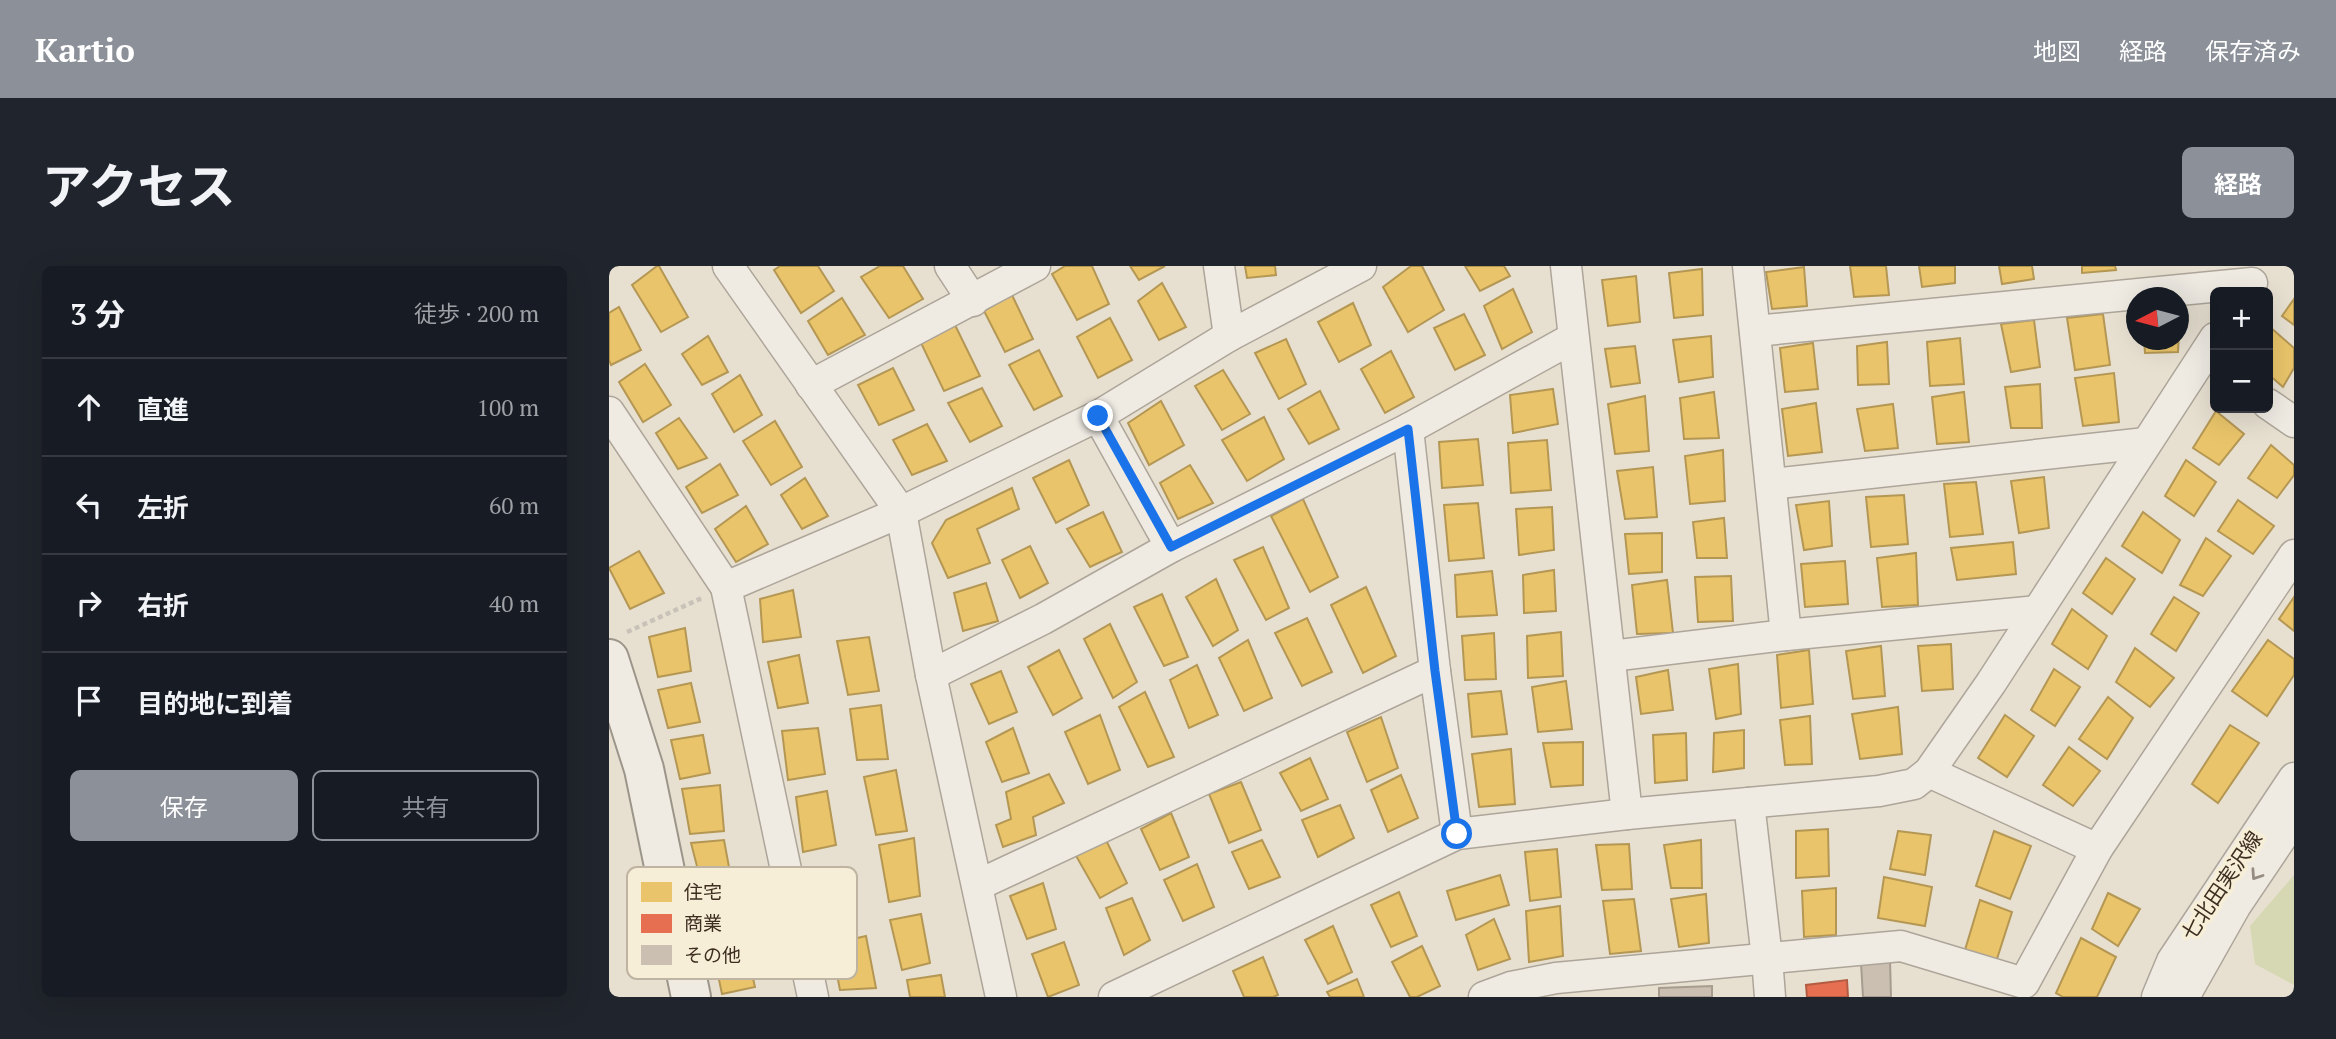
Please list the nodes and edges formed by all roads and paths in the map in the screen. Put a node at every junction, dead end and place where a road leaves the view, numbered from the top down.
1 (729, 266) edge
2 (950, 266) edge
3 (1035, 266) edge
4 (1219, 266) edge
5 (1361, 266) edge
6 (1566, 266) edge
7 (1748, 266) edge
8 (2253, 280) edge
9 (973, 300) junction
10 (1755, 331) junction
11 (1229, 336) junction
12 (1573, 338) junction
13 (2210, 356) edge
14 (811, 385) junction
15 (2273, 407) edge
16 (609, 412) edge
17 (1098, 416) junction
18 (2294, 422) edge
19 (1408, 429) junction
20 (2146, 443) junction
21 (1771, 484) junction
22 (901, 512) junction
23 (1171, 547) junction
24 (2294, 555) edge
25 (726, 587) junction
26 (2037, 611) junction
27 (1786, 635) junction
28 (617, 645) edge
29 (1611, 656) junction
30 (1435, 671) junction
31 (932, 675) junction
32 (1929, 772) junction
33 (2294, 778) edge
34 (1749, 803) junction
35 (1627, 814) junction
36 (2294, 819) edge
37 (1457, 834) junction
38 (2097, 849) junction
39 (664, 867) edge
40 (785, 867) edge
41 (978, 885) junction
42 (1767, 958) junction
43 (687, 979) edge
44 (809, 979) edge
45 (1124, 995) edge
46 (691, 997) edge
47 (813, 997) edge
48 (1001, 997) edge
49 (1484, 997) edge
50 (1770, 997) edge
51 (2157, 997) edge
52 (2185, 997) edge

1 - 14 street
2 - 9 street
3 - 9 street
4 - 11 street
5 - 11 street
6 - 12 street
7 - 10 street
8 - 10 street
9 - 14 street
10 - 21 street
11 - 17 street
12 - 19 street
12 - 29 street
13 - 20 street
14 - 22 street
15 - 18 street
16 - 25 street
17 - 22 street
17 - 23 street
19 - 23 street
19 - 30 street
20 - 21 street
20 - 26 street
21 - 27 street
22 - 25 street
22 - 31 street
23 - 31 street
24 - 38 street
25 - 28 path
25 - 40 street
26 - 27 street
26 - 32 street
27 - 29 street
28 - 39 street
29 - 35 street
30 - 37 street
30 - 41 street
31 - 41 street
32 - 34 street
32 - 38 street
33 - 51 street, 七北田実沢線
34 - 35 street
34 - 42 street
35 - 37 street
36 -> 52 street
37 - 45 street
38 - 42 street
41 - 48 street
42 - 49 street
42 - 50 street
43 - 46 street
44 - 47 street

